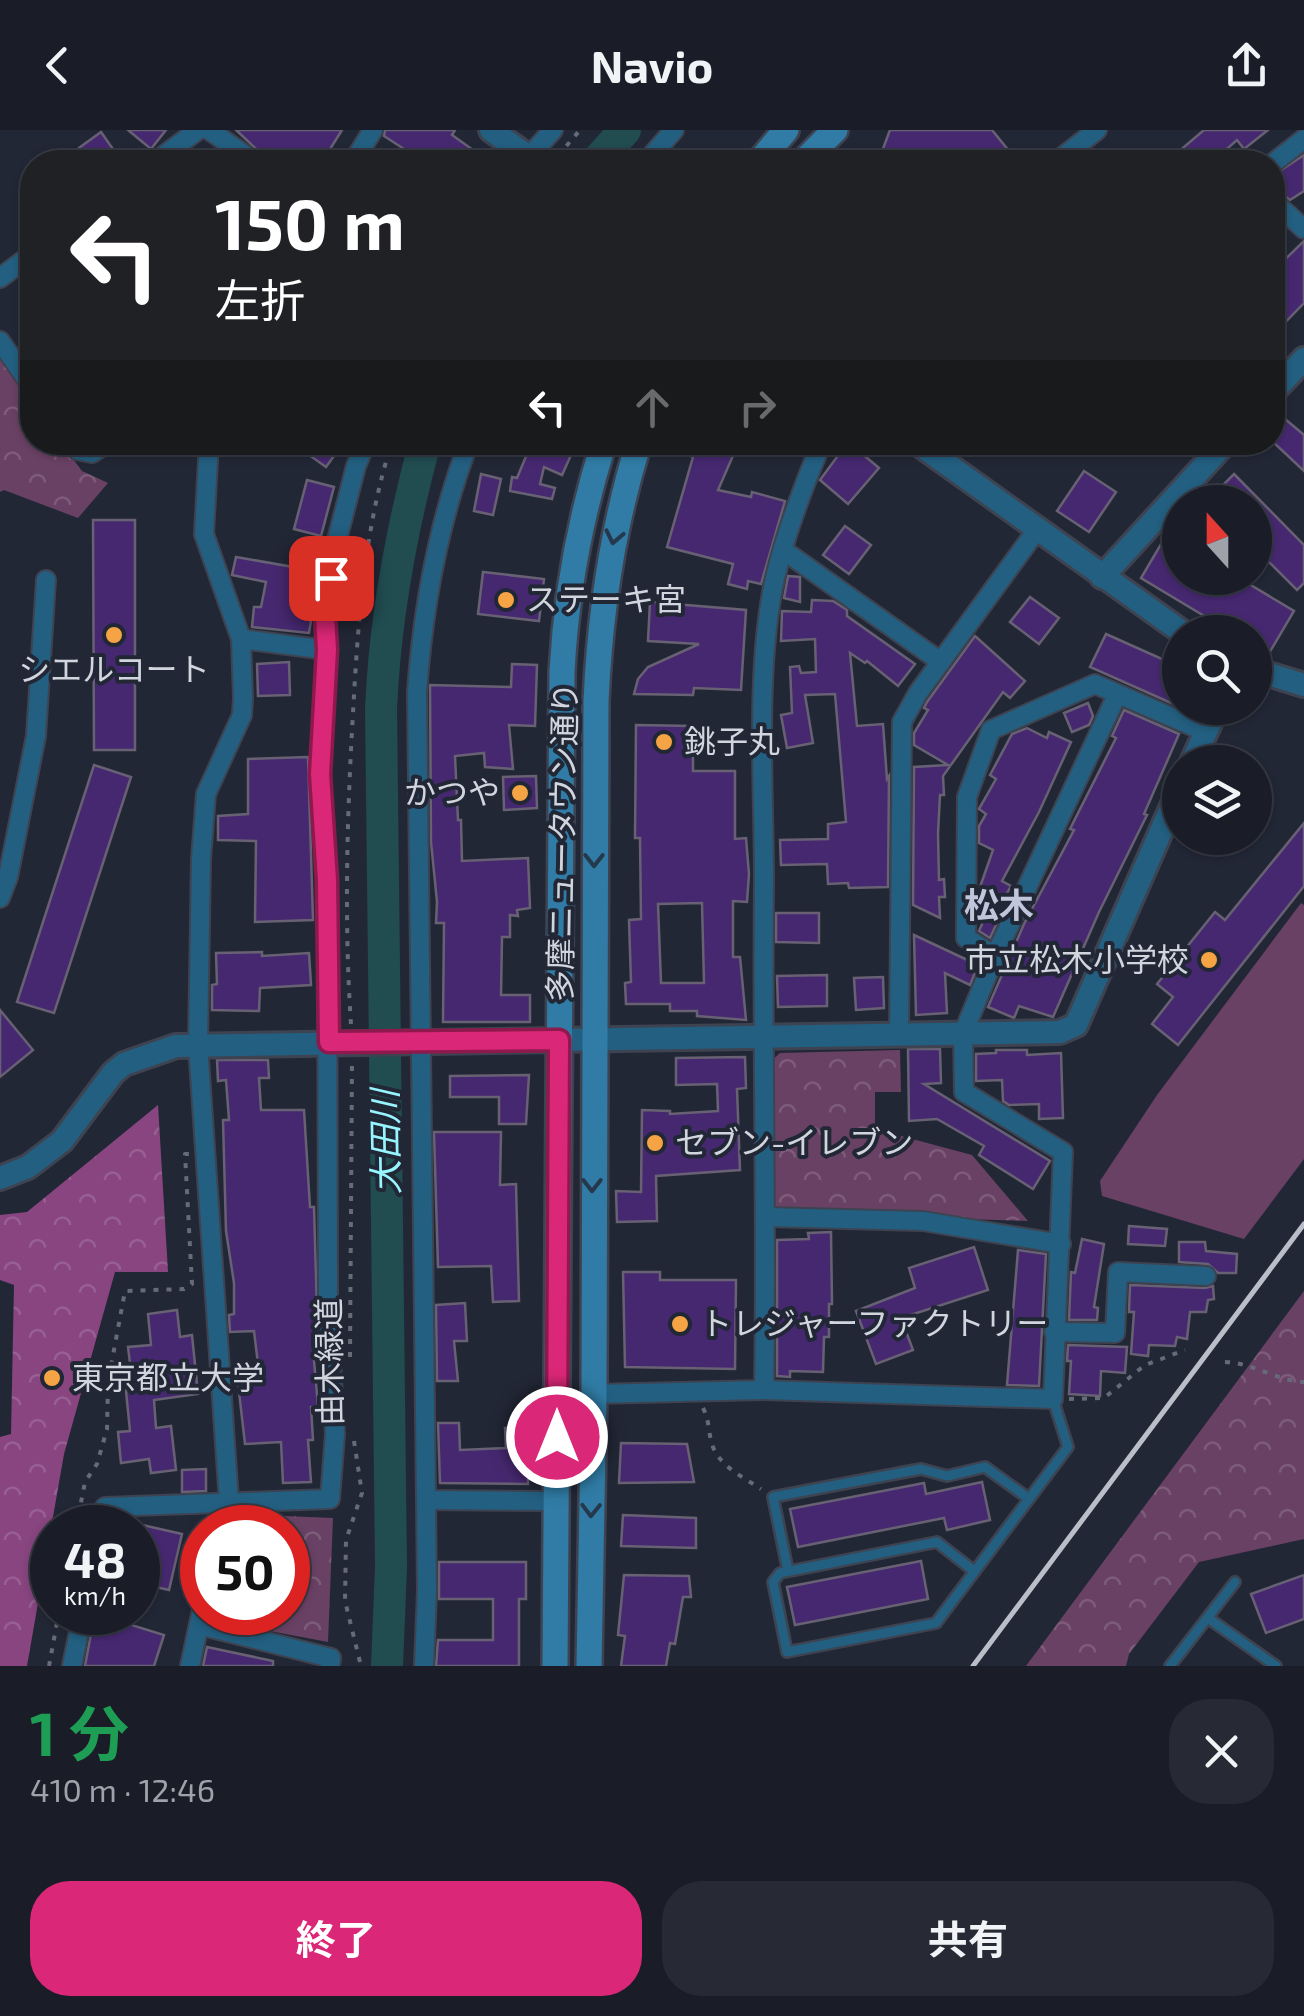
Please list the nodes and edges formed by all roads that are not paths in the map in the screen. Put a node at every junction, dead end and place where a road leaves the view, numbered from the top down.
1 (198, 130) edge
2 (209, 130) edge
3 (491, 130) edge
4 (674, 130) edge
5 (786, 130) edge
6 (835, 130) edge
7 (1096, 130) edge
8 (171, 150) edge
9 (238, 150) edge
10 (523, 150) edge
11 (656, 150) edge
12 (768, 150) edge
13 (815, 150) edge
14 (1071, 150) edge
15 (1285, 212) edge
16 (1304, 230) edge
17 (0, 340) edge
18 (1304, 359) edge
19 (20, 369) edge
20 (1285, 379) edge
21 (208, 455) edge
22 (361, 455) edge
23 (464, 455) edge
24 (600, 455) edge
25 (637, 455) edge
26 (816, 455) edge
27 (934, 455) edge
28 (1206, 455) edge
29 (1036, 531) junction
30 (783, 550) junction
31 (1102, 578) junction
32 (46, 580) dead end
33 (1162, 618) edge
34 (241, 638) junction
35 (327, 650) junction
36 (1304, 660) edge
37 (940, 662) junction
38 (1272, 675) edge
39 (1302, 684) edge
40 (1117, 694) junction
41 (1209, 725) edge
42 (1206, 732) junction
43 (1200, 745) edge
44 (1162, 829) edge
45 (9, 832) edge
46 (0, 898) edge
47 (994, 956) junction
48 (899, 1034) junction
49 (963, 1034) junction
50 (762, 1037) junction
51 (593, 1039) junction
52 (559, 1040) junction
53 (412, 1041) junction
54 (329, 1042) junction
55 (198, 1045) junction
56 (0, 1178) edge
57 (767, 1217) junction
58 (1061, 1244) junction
59 (1206, 1276) dead end
60 (1054, 1332) junction
61 (764, 1390) junction
62 (594, 1394) junction
63 (1053, 1399) junction
64 (1028, 1498) junction
65 (426, 1500) junction
66 (556, 1501) junction
67 (229, 1502) junction
68 (155, 1505) edge
69 (228, 1505) edge
70 (788, 1571) junction
71 (974, 1571) junction
72 (1235, 1582) dead end
73 (1208, 1618) junction
74 (78, 1635) edge
75 (197, 1635) edge
76 (258, 1635) edge
77 (72, 1666) edge
78 (190, 1666) edge
79 (330, 1666) edge
80 (424, 1666) edge
81 (555, 1666) edge
82 (589, 1666) edge
83 (1170, 1666) edge
84 (1276, 1666) edge

1 - 8 street
2 - 9 street
3 - 10 street
4 - 11 street
5 - 12 main road
6 - 13 main road
7 - 14 street
15 - 16 street
17 - 19 street
18 - 20 street
21 - 34 street
22 - 35 street
23 - 53 street
24 - 52 main road, 多摩ニュータウン通り
25 -> 51 main road, 多摩ニュータウン通り
26 - 30 street
27 - 29 street
28 - 31 street
29 - 31 street
29 - 37 street
30 - 37 street
30 - 50 street
31 - 33 street
32 - 45 street
34 - 35 street
34 - 55 street
35 - 54 street
36 - 39 street
37 - 48 street
38 - 39 street
40 - 42 street
40 - 47 street
40 - 47 street
41 - 42 street
42 - 43 street
44 - 49 street
45 - 46 street
47 - 49 street
48 - 49 street
48 - 50 street
49 - 58 street
50 - 51 street
50 - 57 street
51 - 52 street
51 -> 62 main road, 多摩ニュータウン通り
52 - 53 street
52 - 66 main road, 多摩ニュータウン通り
53 - 54 street
53 - 65 street
54 - 55 street
54 - 67 street
55 - 56 street
55 - 67 street
57 - 58 street
57 - 61 street
58 - 60 street
59 - 60 street
60 - 63 street
61 - 62 street
61 - 63 street
62 -> 82 main road, 多摩ニュータウン通り
63 - 64 lane
64 - 70 lane
64 - 71 lane
65 - 66 street
65 - 80 street
66 - 81 main road, 多摩ニュータウン通り
67 - 68 street
67 - 69 street
70 - 71 lane
70 - 71 lane
72 - 73 lane
73 - 83 lane
73 - 84 lane
74 - 77 street
75 - 78 street
76 - 79 street

